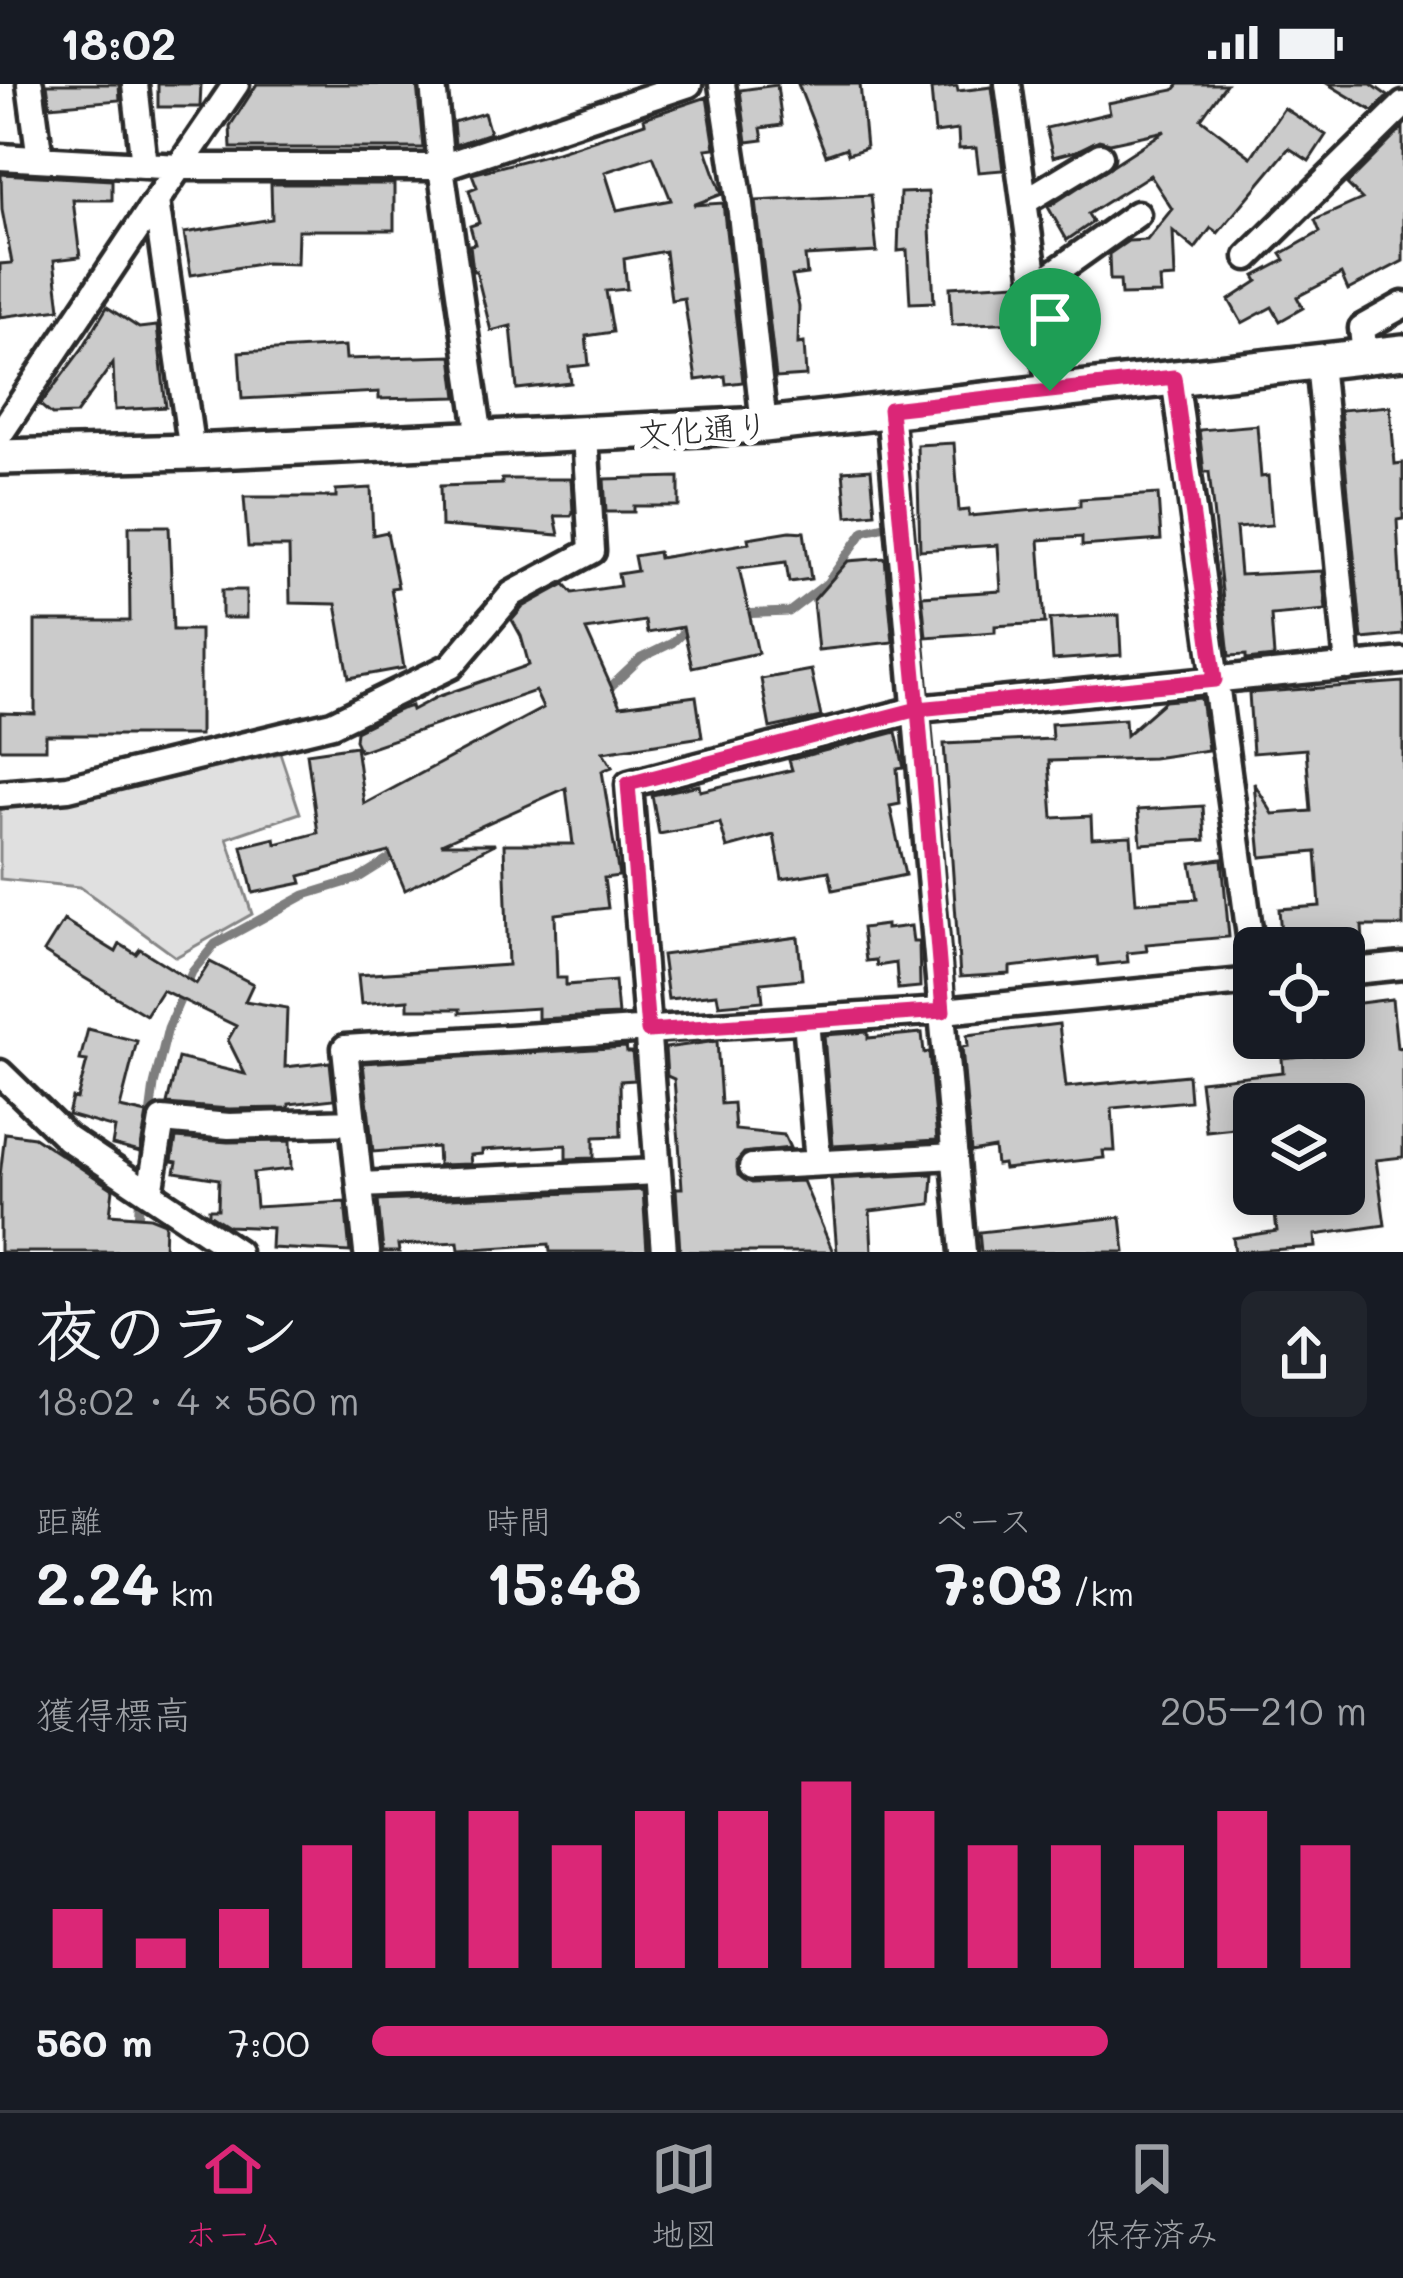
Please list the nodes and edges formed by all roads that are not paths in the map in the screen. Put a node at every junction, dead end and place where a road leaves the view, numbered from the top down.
1 (30, 84) edge
2 (135, 84) edge
3 (236, 84) edge
4 (433, 84) edge
5 (689, 84) edge
6 (722, 84) edge
7 (1008, 84) edge
8 (1403, 105) edge
9 (1100, 156) dead end
10 (0, 157) edge
11 (40, 159) junction
12 (144, 165) junction
13 (180, 167) junction
14 (441, 167) junction
15 (156, 201) junction
16 (1024, 202) junction
17 (1137, 214) dead end
18 (1247, 257) dead end
19 (1036, 286) junction
20 (1403, 305) edge
21 (1403, 352) edge
22 (1365, 356) junction
23 (1319, 362) junction
24 (1174, 377) junction
25 (1050, 391) junction
26 (890, 409) junction
27 (764, 425) junction
28 (0, 434) edge
29 (585, 435) junction
30 (480, 438) junction
31 (192, 452) junction
32 (0, 457) edge
33 (1403, 662) edge
34 (1348, 667) junction
35 (1215, 680) junction
36 (918, 709) junction
37 (0, 794) edge
38 (1249, 927) edge
39 (1403, 966) edge
40 (1365, 970) edge
41 (1233, 983) edge
42 (943, 1011) junction
43 (806, 1020) junction
44 (648, 1031) junction
45 (0, 1073) edge
46 (353, 1122) junction
47 (955, 1156) junction
48 (818, 1163) junction
49 (752, 1167) dead end
50 (658, 1172) junction
51 (359, 1185) junction
52 (150, 1193) junction
53 (237, 1252) edge
54 (367, 1252) edge
55 (664, 1252) edge
56 (962, 1252) edge

1 - 11 street
2 - 12 street
3 - 13 street
4 - 14 street
5 - 14 street
6 - 27 street
7 - 16 street
8 - 18 street
9 - 16 street
10 - 11 street
11 - 12 street
12 - 13 street
13 - 14 street
13 - 15 street
14 - 30 street
15 - 28 street
15 - 31 street
16 - 19 street
17 - 19 street
19 - 25 street
20 - 22 street
21 - 22 street, 文化通り
22 - 23 street, 文化通り
23 - 24 street, 文化通り
23 - 34 street
24 - 25 street, 文化通り
24 - 35 street
25 - 26 street, 文化通り
26 - 27 street, 文化通り
26 - 36 street
27 - 29 street, 文化通り
29 - 30 street, 文化通り
29 - 37 street
30 - 31 street, 文化通り
31 - 32 street, 文化通り
33 - 34 street
34 - 35 street
35 - 36 street
35 - 38 street
36 - 42 street
36 - 44 street
39 - 40 street
41 - 42 street
42 - 43 street
42 - 47 street
43 - 44 street
43 - 48 street
44 - 46 street
44 - 50 street
45 - 52 street
46 - 51 street
46 - 52 street
47 - 48 street
47 - 56 street
48 - 49 street
50 - 51 street
50 - 55 street
51 - 54 street
52 - 53 street

